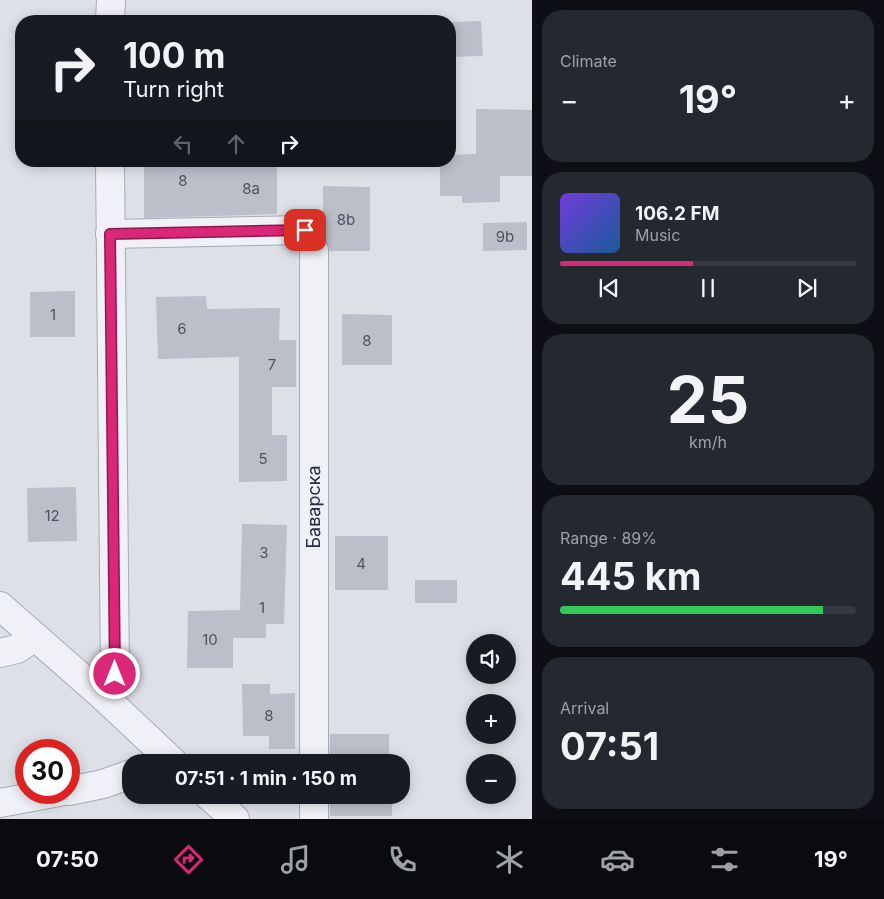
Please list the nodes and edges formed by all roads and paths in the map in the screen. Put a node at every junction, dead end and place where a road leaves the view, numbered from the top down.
1 (111, 0) edge
2 (110, 15) edge
3 (110, 167) edge
4 (110, 234) junction
5 (0, 606) edge
6 (35, 637) junction
7 (0, 653) edge
8 (105, 698) junction
9 (156, 754) edge
10 (314, 754) edge
11 (122, 777) edge
12 (80, 789) edge
13 (15, 800) edge
14 (0, 803) edge
15 (218, 804) edge
16 (314, 804) edge
17 (235, 819) edge
18 (314, 819) edge

1 - 2 street
3 - 4 street
4 - 8 street
4 - 10 street, Баварска
5 - 6 street
6 - 7 street
6 - 8 street
8 - 9 street
11 - 12 street
13 - 14 street
15 - 17 street
16 - 18 street

